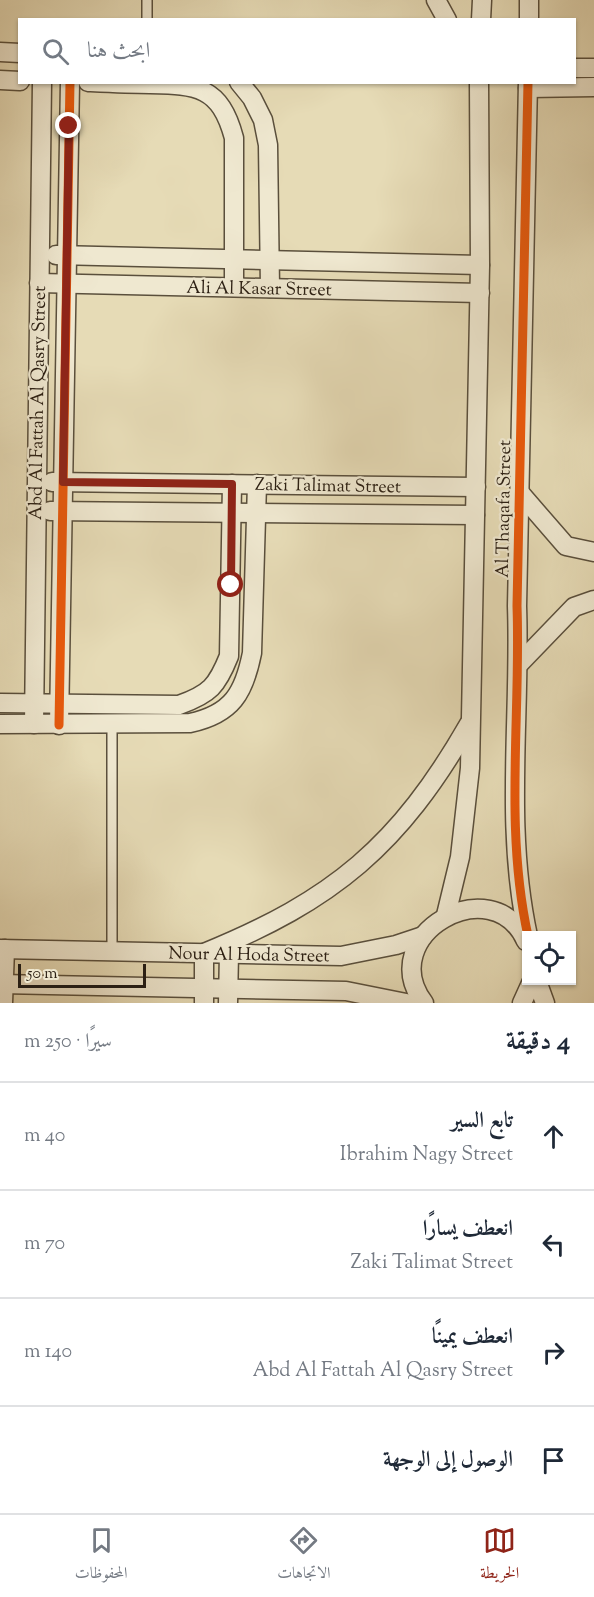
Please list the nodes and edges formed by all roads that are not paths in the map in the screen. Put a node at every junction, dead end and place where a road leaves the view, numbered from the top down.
1 (147, 0) edge
2 (436, 0) edge
3 (482, 0) edge
4 (529, 0) edge
5 (147, 18) edge
6 (446, 18) edge
7 (481, 18) edge
8 (529, 18) edge
9 (0, 52) edge
10 (18, 53) edge
11 (576, 68) edge
12 (594, 68) edge
13 (0, 80) edge
14 (18, 81) edge
15 (42, 84) edge
16 (70, 84) edge
17 (157, 84) edge
18 (241, 84) edge
19 (528, 85) edge
20 (477, 86) edge
21 (594, 87) edge
22 (39, 254) junction
23 (67, 255) junction
24 (234, 259) junction
25 (270, 260) junction
26 (480, 265) junction
27 (39, 283) junction
28 (66, 284) junction
29 (234, 287) junction
30 (270, 288) junction
31 (480, 293) junction
32 (37, 482) junction
33 (63, 482) junction
34 (232, 484) junction
35 (257, 484) junction
36 (476, 487) junction
37 (520, 494) junction
38 (36, 511) junction
39 (62, 512) junction
40 (232, 513) junction
41 (257, 513) junction
42 (475, 515) junction
43 (594, 552) edge
44 (594, 600) edge
45 (519, 664) junction
46 (218, 682) junction
47 (235, 700) junction
48 (0, 703) edge
49 (34, 703) junction
50 (59, 703) junction
51 (470, 722) junction
52 (0, 724) edge
53 (34, 724) junction
54 (59, 725) junction
55 (112, 725) junction
56 (446, 915) junction
57 (527, 931) edge
58 (423, 936) junction
59 (522, 936) edge
60 (2, 949) edge
61 (112, 952) junction
62 (204, 953) junction
63 (229, 953) junction
64 (2, 984) edge
65 (530, 985) edge
66 (538, 985) edge
67 (204, 996) edge
68 (228, 996) edge
69 (3, 1003) edge
70 (406, 1003) edge
71 (424, 1003) edge
72 (522, 1003) edge
73 (545, 1003) edge

1 - 5 lane
2 - 6 street
3 - 7 street
4 - 8 street
9 - 10 street
11 - 12 street
13 - 14 street
15 - 22 street, Abd Al Fattah Al Qasry Street
16 - 23 street, Abd Al Fattah Al Qasry Street
17 - 24 street
18 - 25 street
19 - 21 street
19 - 37 street, Al Thaqafa Street
20 - 26 street, Al Thaqafa Street
22 - 23 street, Ali Al Kasar Street
22 - 27 street, Abd Al Fattah Al Qasry Street
23 - 24 street, Ali Al Kasar Street
23 - 28 street, Abd Al Fattah Al Qasry Street
24 - 25 street, Ali Al Kasar Street
24 - 29 street
25 - 26 street, Ali Al Kasar Street
25 - 30 street
26 - 31 street, Al Thaqafa Street
27 - 28 street, Ali Al Kasar Street
27 - 32 street, Abd Al Fattah Al Qasry Street
28 - 29 street, Ali Al Kasar Street
28 - 33 street, Abd Al Fattah Al Qasry Street
29 - 30 street, Ali Al Kasar Street
30 - 31 street, Ali Al Kasar Street
31 - 36 street, Al Thaqafa Street
32 - 33 street, Zaki Talimat Street
32 - 38 street, Abd Al Fattah Al Qasry Street
33 - 34 street, Zaki Talimat Street
33 - 39 street, Abd Al Fattah Al Qasry Street
34 - 35 street, Zaki Talimat Street
34 - 40 street
35 - 36 street, Zaki Talimat Street
35 - 41 street
36 - 42 street, Al Thaqafa Street
37 - 43 street
37 - 45 street, Al Thaqafa Street
38 - 39 street, Zaki Talimat Street
38 - 49 street, Abd Al Fattah Al Qasry Street
39 - 40 street, Zaki Talimat Street
39 - 50 street, Abd Al Fattah Al Qasry Street
40 - 41 street, Zaki Talimat Street
40 - 46 street
41 - 42 street, Zaki Talimat Street
41 - 47 street
42 - 51 street, Al Thaqafa Street
44 - 45 street
45 - 57 street, Al Thaqafa Street
46 - 47 street
46 - 50 street
47 - 55 street
48 - 49 street
49 - 50 street
49 - 53 street, Abd Al Fattah Al Qasry Street
50 - 54 street, Abd Al Fattah Al Qasry Street
51 - 56 street, Al Thaqafa Street
51 - 62 street
52 - 53 street
53 - 54 street
54 - 55 street
55 - 61 lane
56 - 58 street
56 - 59 street
58 - 63 street, Nour Al Hoda Street
58 - 71 street
60 - 61 street, Nour Al Hoda Street
60 - 64 street
61 - 62 street, Nour Al Hoda Street
62 - 63 street, Nour Al Hoda Street
62 - 67 street
63 - 68 street
64 - 67 street, Nour Al Hoda Street
64 - 69 street
65 - 72 street
66 - 73 street
67 - 68 street, Nour Al Hoda Street
68 - 70 street, Nour Al Hoda Street

